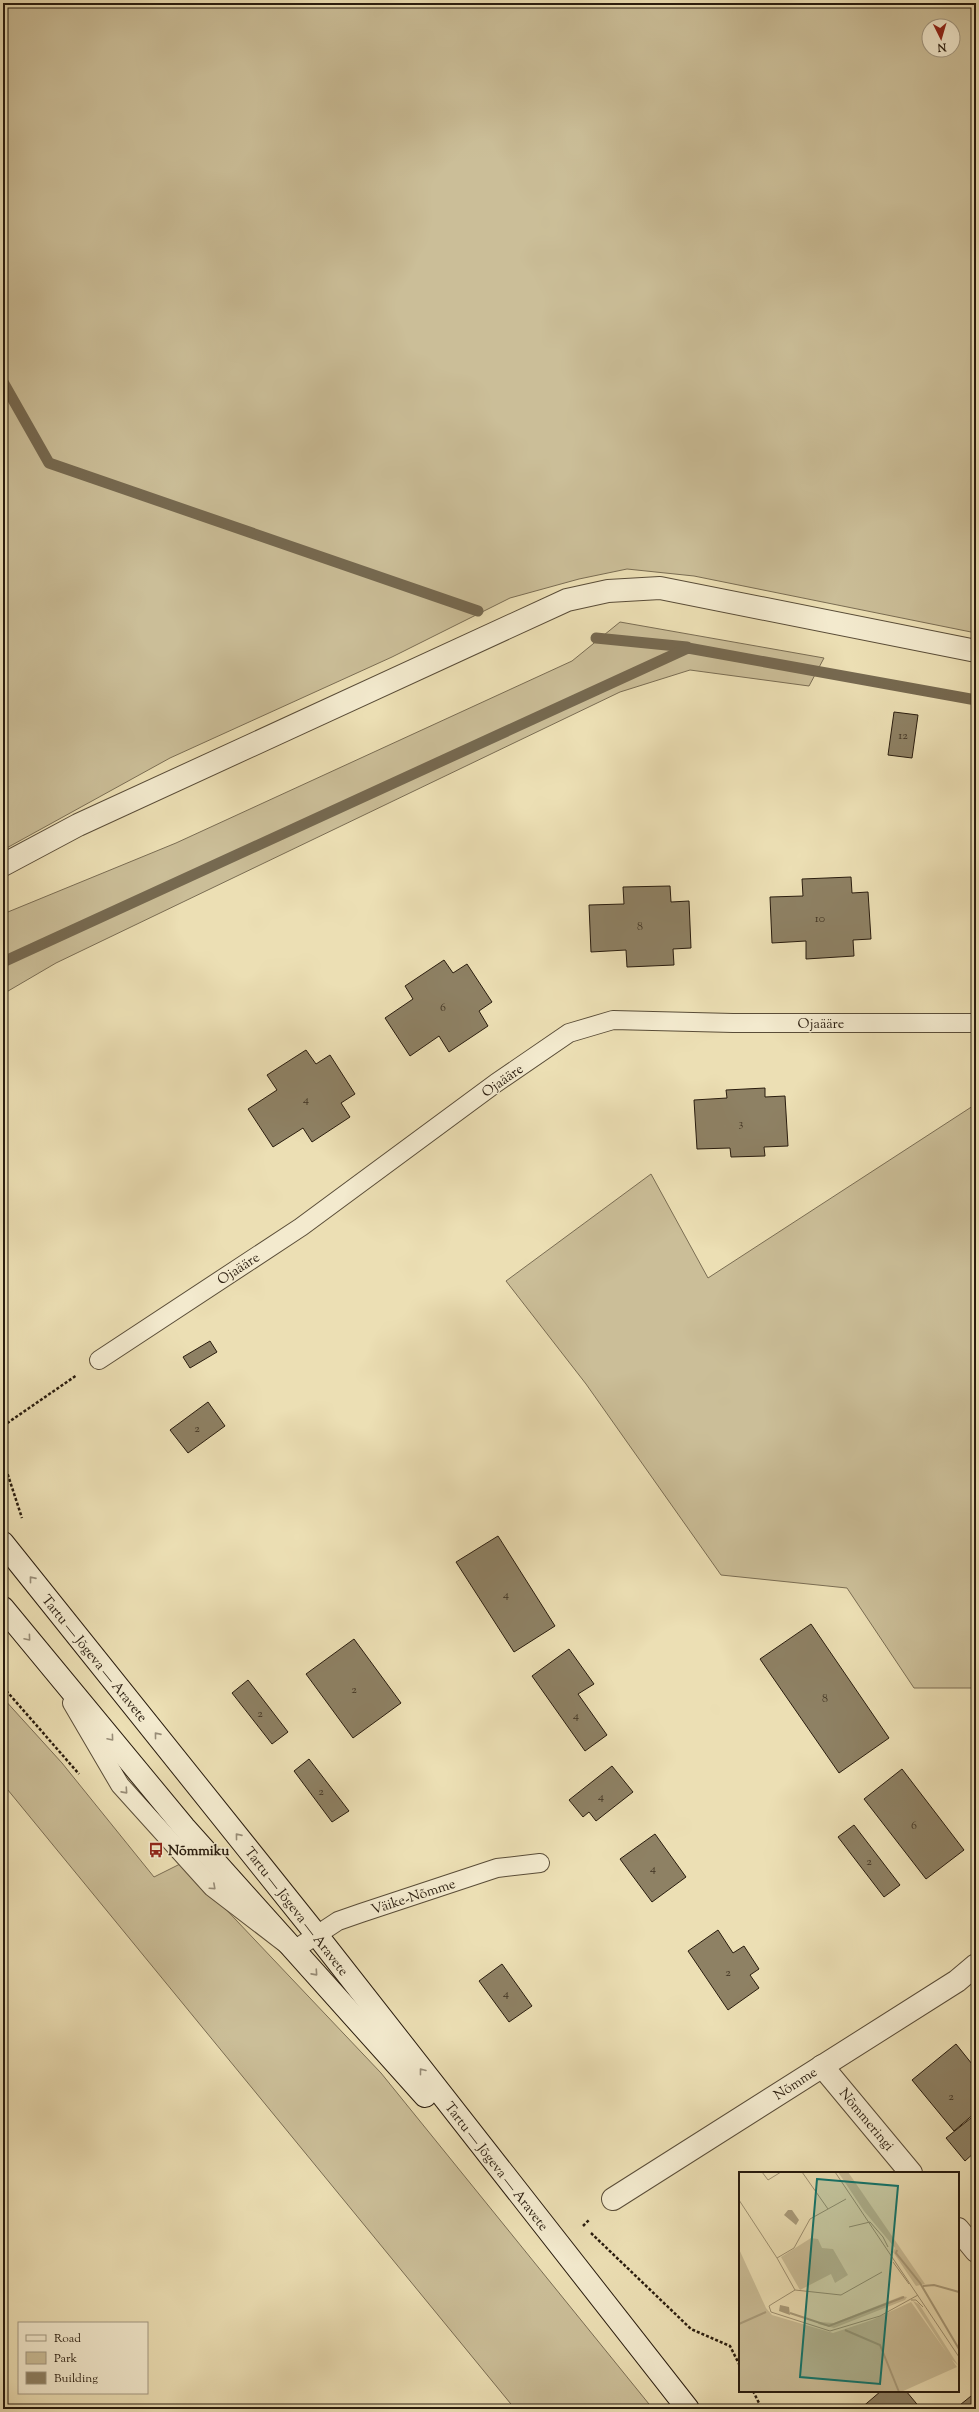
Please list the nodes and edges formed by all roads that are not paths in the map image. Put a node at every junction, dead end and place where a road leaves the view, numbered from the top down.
1 (976, 651) edge
2 (3, 865) edge
3 (976, 1023) edge
4 (99, 1360) road end
5 (3, 1543) edge
6 (3, 1608) edge
7 (540, 1863) dead end
8 (316, 1934) junction
9 (294, 1950) junction
10 (976, 1965) edge
11 (822, 2066) junction
12 (910, 2172) edge
13 (613, 2199) dead end
14 (959, 2230) edge
15 (558, 2245) junction
16 (976, 2251) edge
17 (688, 2409) edge

1 - 2 main road
3 - 4 lane, Ojaääre
8 -> 5 main road, Tartu — Jõgeva — Aravete
6 -> 9 main road, Tartu — Jõgeva — Aravete
7 - 8 lane, Väike-Nõmme
8 - 9 lane, Väike-Nõmme
15 -> 8 main road, Tartu — Jõgeva — Aravete
9 -> 15 main road, Tartu — Jõgeva — Aravete
10 - 11 main road, Nõmme
11 - 12 main road, Nõmmeringi
11 - 13 main road, Nõmme
14 - 16 main road
15 - 17 main road, Tartu — Jõgeva — Aravete

